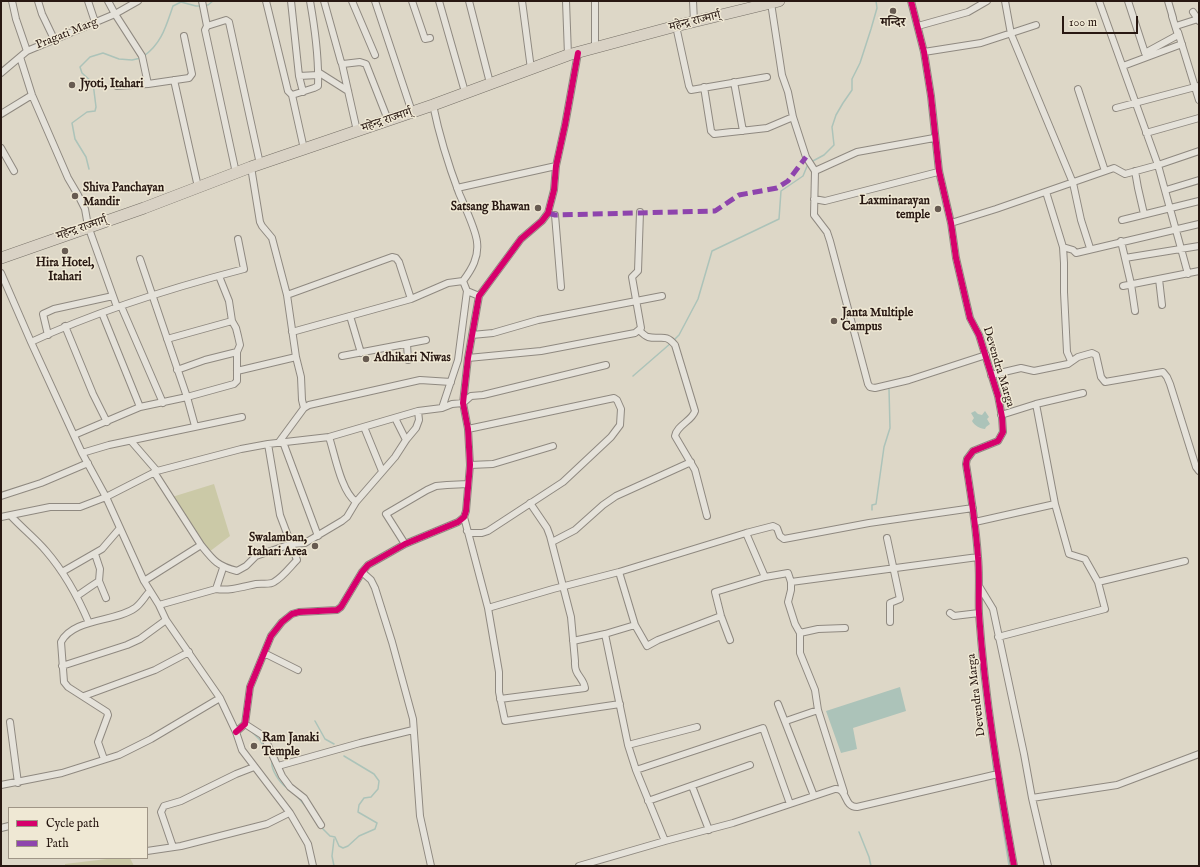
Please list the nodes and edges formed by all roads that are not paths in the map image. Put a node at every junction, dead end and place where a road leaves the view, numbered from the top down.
1 (12, 1) edge
2 (38, 1) edge
3 (88, 1) edge
4 (108, 1) edge
5 (138, 1) edge
6 (202, 1) edge
7 (266, 1) edge
8 (291, 1) edge
9 (324, 1) edge
10 (352, 1) edge
11 (375, 1) edge
12 (412, 1) edge
13 (439, 1) edge
14 (469, 1) edge
15 (522, 1) edge
16 (566, 1) edge
17 (595, 1) edge
18 (693, 1) edge
19 (911, 1) edge
20 (986, 1) edge
21 (1005, 1) edge
22 (1099, 1) edge
23 (1128, 1) edge
24 (1168, 1) edge
25 (312, 2) edge
26 (775, 2) edge
27 (1193, 12) dead end
28 (115, 14) junction
29 (1172, 16) junction
30 (1198, 20) edge
31 (95, 22) junction
32 (694, 22) junction
33 (1036, 25) dead end
34 (207, 26) junction
35 (676, 26) junction
36 (918, 26) junction
37 (1176, 26) junction
38 (1011, 34) junction
39 (184, 36) dead end
40 (430, 38) dead end
41 (54, 39) junction
42 (1182, 44) junction
43 (595, 49) junction
44 (27, 51) junction
45 (924, 52) junction
46 (573, 54) junction
47 (375, 55) dead end
48 (20, 57) junction
49 (342, 64) junction
50 (1123, 66) junction
51 (531, 69) junction
52 (1, 73) edge
53 (318, 73) junction
54 (299, 76) junction
55 (767, 77) dead end
56 (174, 80) junction
57 (734, 82) junction
58 (490, 83) junction
59 (148, 84) junction
60 (117, 86) dead end
61 (1197, 86) edge
62 (704, 87) junction
63 (1078, 89) dead end
64 (348, 91) junction
65 (303, 92) junction
66 (465, 92) junction
67 (32, 95) junction
68 (292, 95) junction
69 (1199, 100) edge
70 (1136, 103) junction
71 (433, 104) junction
72 (1116, 108) dead end
73 (412, 112) junction
74 (1, 114) edge
75 (793, 117) junction
76 (1199, 118) edge
77 (388, 120) junction
78 (357, 131) junction
79 (743, 131) junction
80 (1146, 133) junction
81 (934, 138) junction
82 (1, 148) edge
83 (304, 149) junction
84 (1199, 151) edge
85 (1158, 165) junction
86 (256, 166) junction
87 (556, 166) junction
88 (814, 168) junction
89 (14, 171) dead end
90 (939, 171) junction
91 (1104, 171) junction
92 (1135, 171) junction
93 (236, 173) junction
94 (1199, 180) edge
95 (1073, 183) junction
96 (198, 187) junction
97 (458, 188) junction
98 (1166, 190) junction
99 (1046, 192) junction
100 (814, 199) junction
101 (1199, 201) edge
102 (1170, 207) junction
103 (640, 212) dead end
104 (1144, 214) junction
105 (555, 215) dead end
106 (1122, 220) dead end
107 (951, 223) junction
108 (1199, 224) edge
109 (88, 226) junction
110 (1176, 228) junction
111 (238, 239) dead end
112 (1121, 241) junction
113 (1199, 246) edge
114 (1063, 247) junction
115 (1090, 248) junction
116 (1181, 248) junction
117 (1, 258) edge
118 (1125, 258) junction
119 (140, 259) dead end
120 (1199, 271) edge
121 (1, 273) edge
122 (1188, 274) junction
123 (219, 276) junction
124 (1159, 279) junction
125 (463, 281) junction
126 (1131, 284) junction
127 (1123, 286) dead end
128 (561, 287) dead end
129 (467, 291) junction
130 (152, 295) junction
131 (287, 295) junction
132 (113, 296) junction
133 (479, 296) junction
134 (662, 296) dead end
135 (411, 299) junction
136 (637, 300) junction
137 (1162, 305) dead end
138 (119, 307) junction
139 (1135, 311) dead end
140 (102, 313) junction
141 (350, 316) junction
142 (232, 321) junction
143 (65, 326) junction
144 (640, 331) junction
145 (292, 332) junction
146 (48, 334) junction
147 (472, 335) junction
148 (167, 339) junction
149 (426, 340) dead end
150 (31, 342) junction
151 (407, 344) junction
152 (237, 352) junction
153 (361, 353) junction
154 (986, 355) junction
155 (342, 356) dead end
156 (296, 357) junction
157 (468, 358) junction
158 (408, 360) dead end
159 (1071, 361) junction
160 (606, 365) dead end
161 (177, 370) junction
162 (237, 371) junction
163 (992, 376) junction
164 (451, 382) junction
165 (1083, 393) dead end
166 (187, 397) junction
167 (163, 403) junction
168 (462, 403) junction
169 (1036, 404) junction
170 (140, 407) junction
171 (304, 408) junction
172 (442, 408) junction
173 (418, 411) junction
174 (1001, 415) junction
175 (242, 417) dead end
176 (395, 418) junction
177 (107, 422) junction
178 (195, 426) junction
179 (364, 427) junction
180 (468, 429) junction
181 (74, 436) junction
182 (329, 437) junction
183 (406, 440) junction
184 (131, 441) junction
185 (281, 442) junction
186 (268, 444) junction
187 (553, 446) dead end
188 (82, 453) junction
189 (691, 462) junction
190 (88, 463) junction
191 (470, 464) junction
192 (155, 471) junction
193 (382, 471) junction
194 (1198, 473) edge
195 (468, 484) junction
196 (1, 496) edge
197 (106, 497) junction
198 (356, 502) junction
199 (530, 503) junction
200 (1055, 504) junction
201 (973, 508) junction
202 (11, 516) junction
203 (707, 516) dead end
204 (1, 517) edge
205 (464, 517) junction
206 (975, 522) junction
207 (120, 528) junction
208 (467, 531) junction
209 (746, 533) junction
210 (318, 536) junction
211 (887, 538) dead end
212 (552, 542) junction
213 (291, 544) junction
214 (405, 544) junction
215 (201, 545) junction
216 (95, 554) junction
217 (978, 557) junction
218 (1185, 561) dead end
219 (224, 568) junction
220 (894, 568) junction
221 (62, 572) junction
222 (362, 572) junction
223 (618, 572) junction
224 (765, 577) junction
225 (99, 581) junction
226 (144, 581) junction
227 (791, 582) junction
228 (1098, 582) junction
229 (562, 586) junction
230 (979, 586) junction
231 (216, 589) junction
232 (150, 591) junction
233 (78, 596) junction
234 (106, 598) dead end
235 (159, 605) junction
236 (488, 608) junction
237 (950, 613) dead end
238 (979, 613) junction
239 (721, 616) junction
240 (166, 620) junction
241 (890, 622) dead end
242 (89, 623) junction
243 (635, 625) junction
244 (845, 628) dead end
245 (800, 633) junction
246 (605, 634) junction
247 (998, 636) junction
248 (730, 640) dead end
249 (573, 641) junction
250 (189, 652) junction
251 (264, 653) junction
252 (62, 666) junction
253 (298, 670) dead end
254 (84, 696) junction
255 (220, 698) junction
256 (500, 699) junction
257 (620, 704) junction
258 (778, 704) dead end
259 (818, 710) junction
260 (786, 721) junction
261 (10, 722) dead end
262 (245, 724) junction
263 (697, 727) dead end
264 (413, 730) junction
265 (236, 732) junction
266 (628, 745) junction
267 (1199, 754) edge
268 (104, 759) junction
269 (750, 765) dead end
270 (278, 766) junction
271 (254, 767) junction
272 (636, 770) junction
273 (998, 774) junction
274 (18, 783) junction
275 (1, 786) edge
276 (692, 786) junction
277 (844, 793) junction
278 (814, 796) junction
279 (1032, 798) junction
280 (648, 801) junction
281 (790, 804) junction
282 (289, 813) junction
283 (321, 825) dead end
284 (709, 830) junction
285 (665, 841) junction
286 (173, 847) junction
287 (148, 852) edge
288 (588, 865) edge
289 (313, 866) edge
290 (431, 866) edge
291 (578, 866) edge
292 (1014, 866) edge
293 (1048, 866) edge

1 - 44 street
2 - 41 street
3 - 31 street
4 - 28 street
5 - 28 street, Pragati Marg
6 - 34 street
7 - 68 street
8 - 54 street
9 - 49 street
10 - 47 street
11 - 73 street
12 - 40 street
13 - 66 street
14 - 58 street
15 - 51 street
16 - 46 street
17 - 43 street
18 - 32 street
19 - 36 street, Devendra Marga
20 - 36 street
21 - 38 street
22 - 50 street
23 - 29 street
24 - 29 street
25 - 53 street
26 - 32 highway, महेन्द्र राज्मार्ग्
26 - 75 street
27 - 30 street
28 - 31 street, Pragati Marg
28 - 59 street
29 - 37 street
30 - 37 street
31 - 41 street, Pragati Marg
32 - 35 highway, महेन्द्र राज्मार्ग्
33 - 38 street
34 - 86 street
34 - 93 street
35 - 43 highway, महेन्द्र राज्मार्ग्
35 - 62 street
36 - 45 street, Devendra Marga
37 - 42 street
38 - 45 street
38 - 95 street
39 - 56 street
41 - 44 street, Pragati Marg
42 - 50 street
42 - 61 street
43 - 46 highway, महेन्द्र राज्मार्ग्
44 - 48 street, Pragati Marg
45 - 81 street, Devendra Marga
46 - 51 highway, महेन्द्र राज्मार्ग्
46 - 87 street
48 - 52 street, Pragati Marg
48 - 67 street
49 - 64 street
49 - 77 street
50 - 70 street
51 - 58 highway, महेन्द्र राज्मार्ग्
53 - 54 street
53 - 64 street
53 - 65 street
54 - 65 street
55 - 57 street
56 - 59 street
56 - 96 street
57 - 62 street
57 - 79 street
58 - 66 highway, महेन्द्र राज्मार्ग्
59 - 60 street
61 - 69 street
61 - 70 street
62 - 79 street
63 - 91 street
64 - 78 street
65 - 68 street
66 - 71 highway, महेन्द्र राज्मार्ग्
67 - 74 street
67 - 109 street
68 - 83 street
70 - 72 street
70 - 80 street
71 - 73 highway, महेन्द्र राज्मार्ग्
71 - 97 street
73 - 77 highway, महेन्द्र राज्मार्ग्
75 - 79 street
75 - 88 street
76 - 80 street
77 - 78 highway, महेन्द्र राज्मार्ग्
78 - 83 highway, महेन्द्र राज्मार्ग्
80 - 85 street
81 - 88 street
81 - 90 street, Devendra Marga
82 - 89 street
83 - 86 highway, महेन्द्र राज्मार्ग्
84 - 85 street
85 - 92 street
85 - 98 street
86 - 93 highway, महेन्द्र राज्मार्ग्
86 - 131 street
87 - 97 street
87 - 133 street
88 - 100 street
90 - 100 street
90 - 107 street, Devendra Marga
91 - 92 street
91 - 95 street
92 - 104 street
93 - 96 highway, महेन्द्र राज्मार्ग्
94 - 98 street
95 - 99 street
95 - 115 street
96 - 109 highway, महेन्द्र राज्मार्ग्
97 - 125 street
98 - 102 street
99 - 107 street
99 - 114 street
100 - 154 street
101 - 102 street
102 - 104 street
102 - 110 street
103 - 136 street
104 - 106 street
105 - 128 street
107 - 154 street, Devendra Marga
108 - 110 street
109 - 117 highway, महेन्द्र राज्मार्ग्
109 - 132 street
110 - 112 street
110 - 116 street
111 - 123 street
112 - 115 street
112 - 118 street
113 - 116 street
114 - 115 street
114 - 159 street
116 - 118 street
116 - 122 street
118 - 126 street
119 - 130 street
120 - 122 street
121 - 150 street
122 - 124 street
123 - 130 street
123 - 142 street
124 - 126 street
124 - 137 street
125 - 129 street
125 - 135 street
126 - 127 street
126 - 139 street
129 - 133 street
129 - 164 street
130 - 138 street
130 - 148 street
131 - 135 street
131 - 145 street
132 - 138 street
132 - 146 street
133 - 147 street
134 - 136 street
135 - 141 street
136 - 144 street
136 - 147 street
138 - 140 street
138 - 167 street
140 - 143 street
140 - 170 street
141 - 145 street
141 - 153 street
142 - 148 street
142 - 152 street
143 - 146 street
143 - 177 street
144 - 157 street
144 - 189 street
145 - 156 street
146 - 150 street
147 - 157 street
148 - 161 street
149 - 151 street
150 - 181 street
151 - 153 street
151 - 158 street
152 - 161 street
152 - 162 street
153 - 155 street
154 - 163 street, Devendra Marga
156 - 162 street
156 - 171 street
157 - 168 street
159 - 163 street
159 - 194 street
160 - 168 street
161 - 166 street
162 - 166 street
163 - 174 street, Devendra Marga
164 - 171 street
164 - 172 street
165 - 169 street
166 - 167 street
166 - 178 street
167 - 170 street
168 - 172 street
168 - 180 street
169 - 174 street
169 - 200 street
170 - 177 street
171 - 185 street
172 - 173 street
173 - 176 street
173 - 183 street
174 - 201 street, Devendra Marga
175 - 178 street
176 - 179 street
176 - 183 street
177 - 181 street
178 - 184 street
179 - 182 street
179 - 193 street
180 - 191 street
180 - 199 street
181 - 188 street
182 - 185 street
182 - 198 street
183 - 193 street
184 - 188 street
184 - 192 street
185 - 186 street
185 - 210 street
186 - 192 street
186 - 213 street
187 - 191 street
188 - 190 street
189 - 203 street
189 - 212 street
190 - 196 street
190 - 197 street
191 - 195 street
192 - 197 street
192 - 215 street
193 - 198 street
195 - 205 street
195 - 214 street
197 - 202 street
197 - 207 street
198 - 210 street
199 - 208 street
199 - 212 street
200 - 206 street
200 - 228 street
201 - 206 street, Devendra Marga
201 - 209 street
202 - 204 street
202 - 221 street
205 - 208 street
205 - 214 street
206 - 217 street, Devendra Marga
207 - 216 street
207 - 226 street
208 - 236 street
209 - 223 street
209 - 224 street
210 - 213 street
211 - 220 street
212 - 229 street
213 - 219 street
213 - 231 street
214 - 222 street
215 - 219 street
215 - 226 street
216 - 221 street
216 - 225 street
217 - 220 street
217 - 230 street, Devendra Marga
218 - 228 street
219 - 231 street
220 - 227 street
220 - 241 street
221 - 233 street
222 - 251 street
222 - 264 street
223 - 229 street
223 - 243 street
224 - 227 street
224 - 239 street
225 - 233 street
225 - 234 street
226 - 232 street
227 - 245 street
228 - 247 street
229 - 236 street
229 - 249 street
230 - 238 street, Devendra Marga
230 - 247 street
231 - 235 street
232 - 235 street
232 - 242 street
233 - 242 street
235 - 240 street
236 - 256 street
237 - 238 street
238 - 273 street, Devendra Marga
239 - 243 street
239 - 248 street
240 - 250 street
240 - 252 street
242 - 252 street
243 - 246 street
244 - 245 street
245 - 259 street
246 - 249 street
246 - 257 street
247 - 279 street
249 - 256 street
250 - 254 street
250 - 255 street
251 - 253 street
251 - 262 street
252 - 254 street
254 - 268 street
255 - 265 street
255 - 268 street
256 - 257 street
257 - 266 street
258 - 260 street
259 - 260 street
259 - 277 street
260 - 278 street
261 - 274 street
262 - 265 street
262 - 270 street
263 - 266 street
264 - 270 street
264 - 290 street
265 - 271 street
266 - 272 street
267 - 279 street
268 - 274 street
269 - 276 street
270 - 283 street
271 - 282 street
271 - 286 street
272 - 280 street
272 - 281 street
273 - 277 street
273 - 292 street, Devendra Marga
274 - 275 street
276 - 280 street
276 - 284 street
277 - 278 street
278 - 281 street
279 - 293 street
280 - 285 street
281 - 284 street
282 - 286 street
282 - 289 street
284 - 285 street
285 - 288 street
286 - 287 street
288 - 291 street

